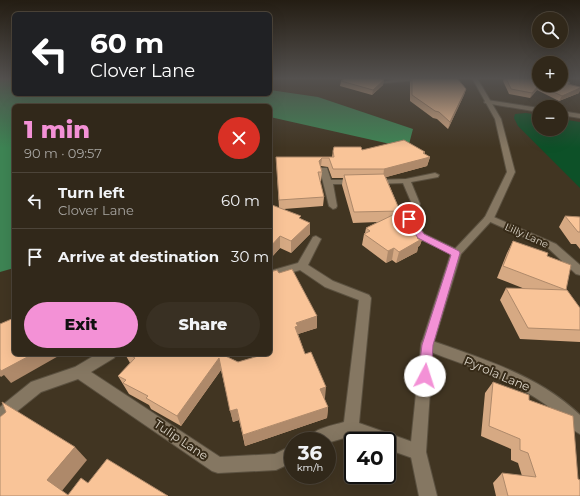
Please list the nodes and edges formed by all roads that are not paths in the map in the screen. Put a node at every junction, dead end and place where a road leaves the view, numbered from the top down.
1 (487, 102) joint
2 (532, 109) edge
3 (568, 114) edge
4 (580, 116) edge
5 (324, 170) dead end
6 (435, 174) dead end
7 (406, 181) junction
8 (328, 182) junction
9 (333, 206) dead end
10 (489, 218) junction
11 (316, 239) dead end
12 (456, 253) junction
13 (302, 266) junction
14 (580, 271) edge
15 (272, 274) edge
16 (427, 345) junction
17 (106, 356) edge
18 (79, 372) junction
19 (0, 416) edge
20 (580, 426) edge
21 (351, 428) junction
22 (336, 433) edge
23 (418, 452) junction
24 (284, 458) edge
25 (428, 496) edge

1 - 2 street
1 - 10 street
3 - 4 street
5 - 8 street
6 - 7 street
7 - 8 street
7 - 12 street
8 - 9 street
10 - 12 street
10 - 14 street, Lilly Lane
11 - 13 street
12 - 16 street
13 - 15 street
13 - 21 street
16 - 20 street, Pyrola Lane
16 - 23 street
17 - 18 street
18 - 19 street
18 - 24 street, Tulip Lane
21 - 22 street
21 - 23 street
23 - 25 street

